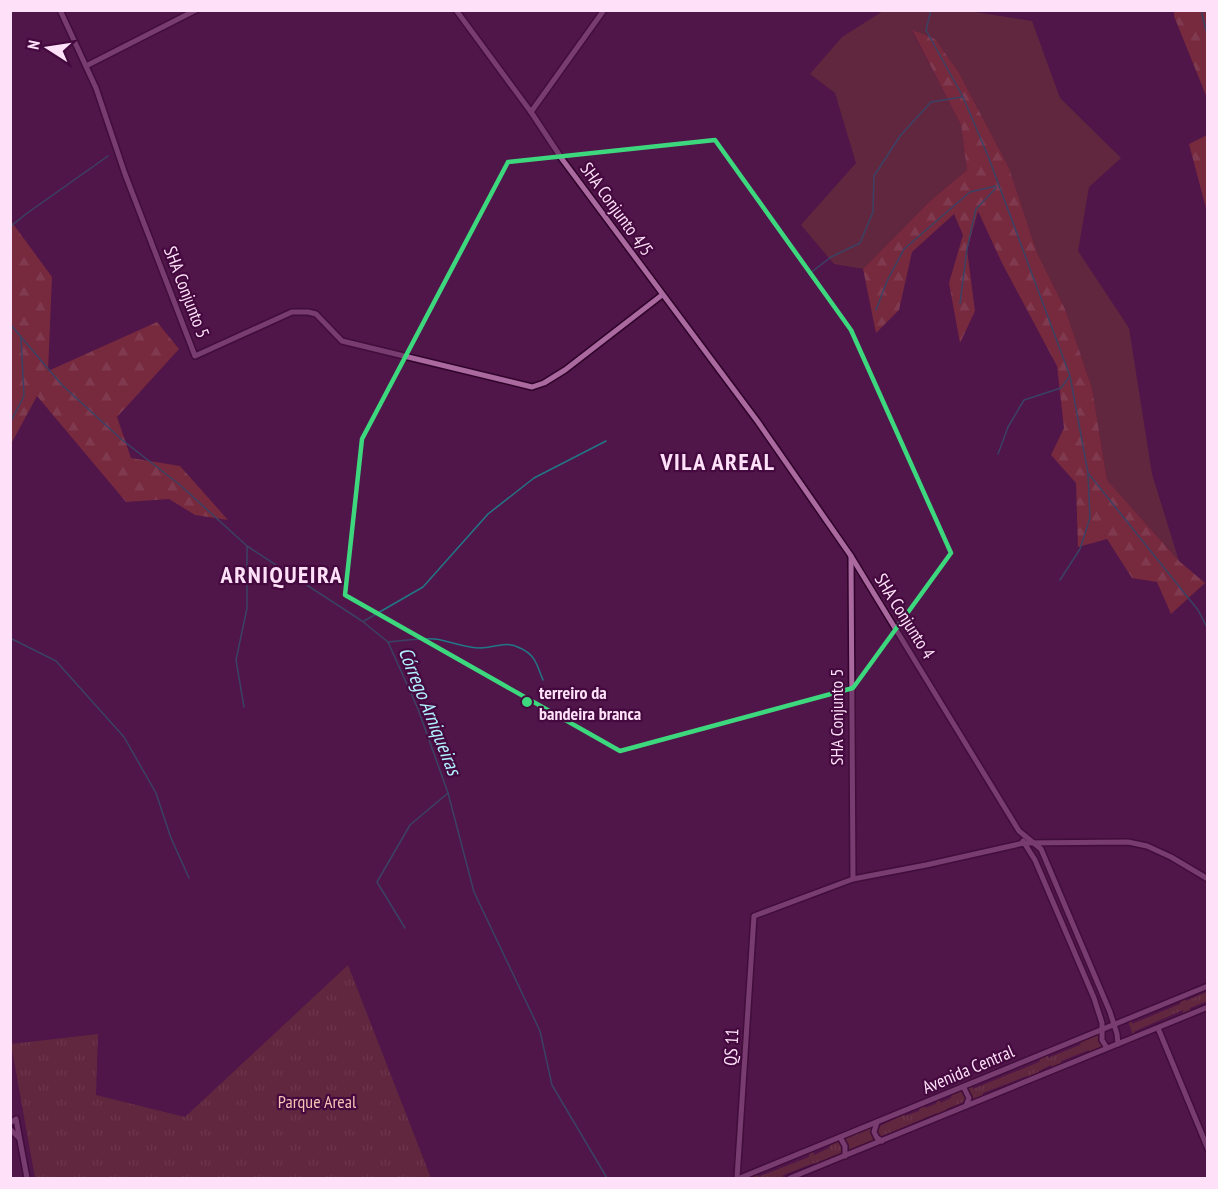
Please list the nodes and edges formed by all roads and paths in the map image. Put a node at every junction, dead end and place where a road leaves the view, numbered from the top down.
1 (60, 10) edge
2 (196, 10) edge
3 (456, 10) edge
4 (604, 10) edge
5 (86, 66) junction
6 (531, 112) junction
7 (662, 295) junction
8 (758, 422) joint
9 (851, 556) junction
10 (860, 571) junction
11 (850, 572) junction
12 (1019, 831) junction
13 (1034, 842) junction
14 (1024, 843) junction
15 (1049, 843) junction
16 (1030, 850) junction
17 (1043, 852) junction
18 (853, 879) junction
19 (1208, 879) edge
20 (1057, 885) junction
21 (1047, 888) junction
22 (1062, 896) junction
23 (1052, 900) junction
24 (1208, 986) edge
25 (1208, 1007) edge
26 (1110, 1012) junction
27 (1100, 1017) junction
28 (1114, 1024) junction
29 (1158, 1028) junction
30 (1102, 1029) junction
31 (1118, 1044) junction
32 (1107, 1048) junction
33 (964, 1088) junction
34 (966, 1106) junction
35 (877, 1122) junction
36 (10, 1123) edge
37 (10, 1129) edge
38 (840, 1137) junction
39 (20, 1138) junction
40 (882, 1141) junction
41 (1208, 1149) edge
42 (845, 1156) junction
43 (741, 1178) edge
44 (27, 1179) edge
45 (790, 1179) edge

1 - 5 street
2 - 5 street
3 - 6 street, SHA Conjunto 4/5
4 - 6 street
5 - 7 street, SHA Conjunto 5
6 - 7 street, SHA Conjunto 4/5
7 - 8 street, SHA Conjunto 4/5
8 - 9 street, SHA Conjunto 4
9 - 10 street, SHA Conjunto 4
9 - 11 street, SHA Conjunto 5
10 - 11 street
10 - 12 street, SHA Conjunto 4
11 - 18 street, SHA Conjunto 5
12 - 13 street, SHA Conjunto 4
12 - 14 street, SHA Conjunto 4
13 - 14 street
13 - 15 street
13 - 16 street
13 - 17 street, SHA Conjunto 4
14 - 16 street, SHA Conjunto 4
14 - 18 street
15 - 17 street
15 - 19 street
16 - 21 street, SHA Conjunto 4
17 - 20 street, SHA Conjunto 4
18 - 43 street, QS 11
20 - 21 street
20 - 22 street, SHA Conjunto 4
21 - 23 street, SHA Conjunto 4
22 - 23 street
22 - 26 street, SHA Conjunto 4
23 - 27 street, SHA Conjunto 4
24 - 28 street, Avenida Central
25 - 29 street, Avenida Central
26 - 27 street
26 - 28 street, SHA Conjunto 4
27 - 30 street, SHA Conjunto 4
28 - 30 street, Avenida Central
28 - 31 street, SHA Conjunto 4
29 - 31 street, Avenida Central
29 - 41 street
30 - 32 street, SHA Conjunto 4
30 - 33 street, Avenida Central
31 - 32 street, Avenida Central
32 - 34 street, Avenida Central
33 - 34 street
33 - 35 street, Avenida Central
34 - 40 street, Avenida Central
35 - 38 street, Avenida Central
35 - 40 street
36 - 39 street
37 - 39 street
38 - 42 street
38 - 43 street, Avenida Central
39 - 44 street
40 - 42 street, Avenida Central
42 - 45 street, Avenida Central

